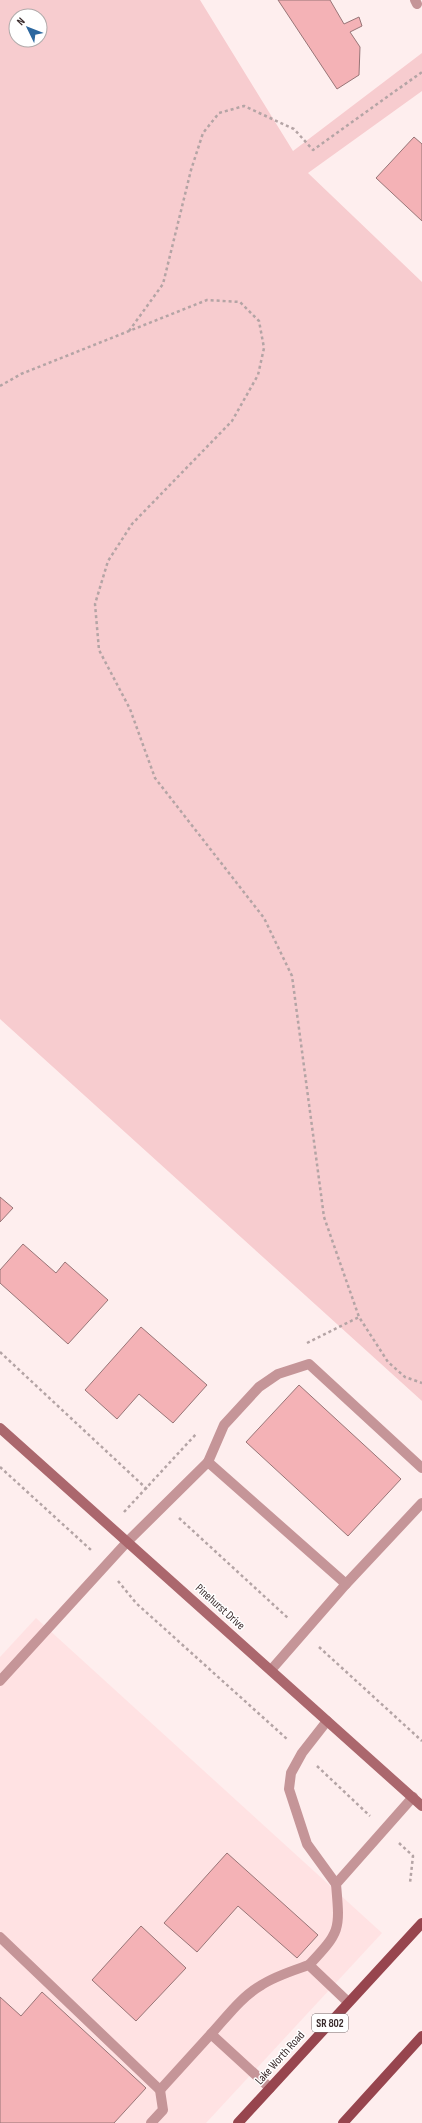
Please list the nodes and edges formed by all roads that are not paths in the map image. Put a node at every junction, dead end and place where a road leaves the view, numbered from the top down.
1 (0, 1428) edge
2 (208, 1462) junction
3 (422, 1468) edge
4 (422, 1503) edge
5 (128, 1542) junction
6 (346, 1584) junction
7 (270, 1670) junction
8 (0, 1681) edge
9 (327, 1721) junction
10 (413, 1797) junction
11 (422, 1806) edge
12 (336, 1884) junction
13 (422, 1922) edge
14 (0, 1937) edge
15 (309, 1965) junction
16 (348, 2002) junction
17 (211, 2034) junction
18 (422, 2036) edge
19 (270, 2088) junction
20 (160, 2090) junction
21 (151, 2123) edge
22 (238, 2123) edge
23 (343, 2123) edge

1 - 5 street, Pinehurst Drive
2 - 3 lane
2 - 5 lane
2 - 6 lane
4 - 6 lane
5 - 7 street, Pinehurst Drive
5 - 8 lane
6 - 7 lane
7 - 9 street, Pinehurst Drive
9 - 10 street, Pinehurst Drive
9 - 12 lane
10 - 11 street, Pinehurst Drive
10 - 12 lane
12 - 15 lane
13 - 16 main road, Lake Worth Road / SR 802
14 - 20 lane
15 - 16 lane
15 - 17 lane
16 - 19 main road, Lake Worth Road / SR 802
17 - 19 lane
17 - 20 lane
18 - 23 main road
19 - 22 main road, Lake Worth Road / SR 802
20 - 21 lane

